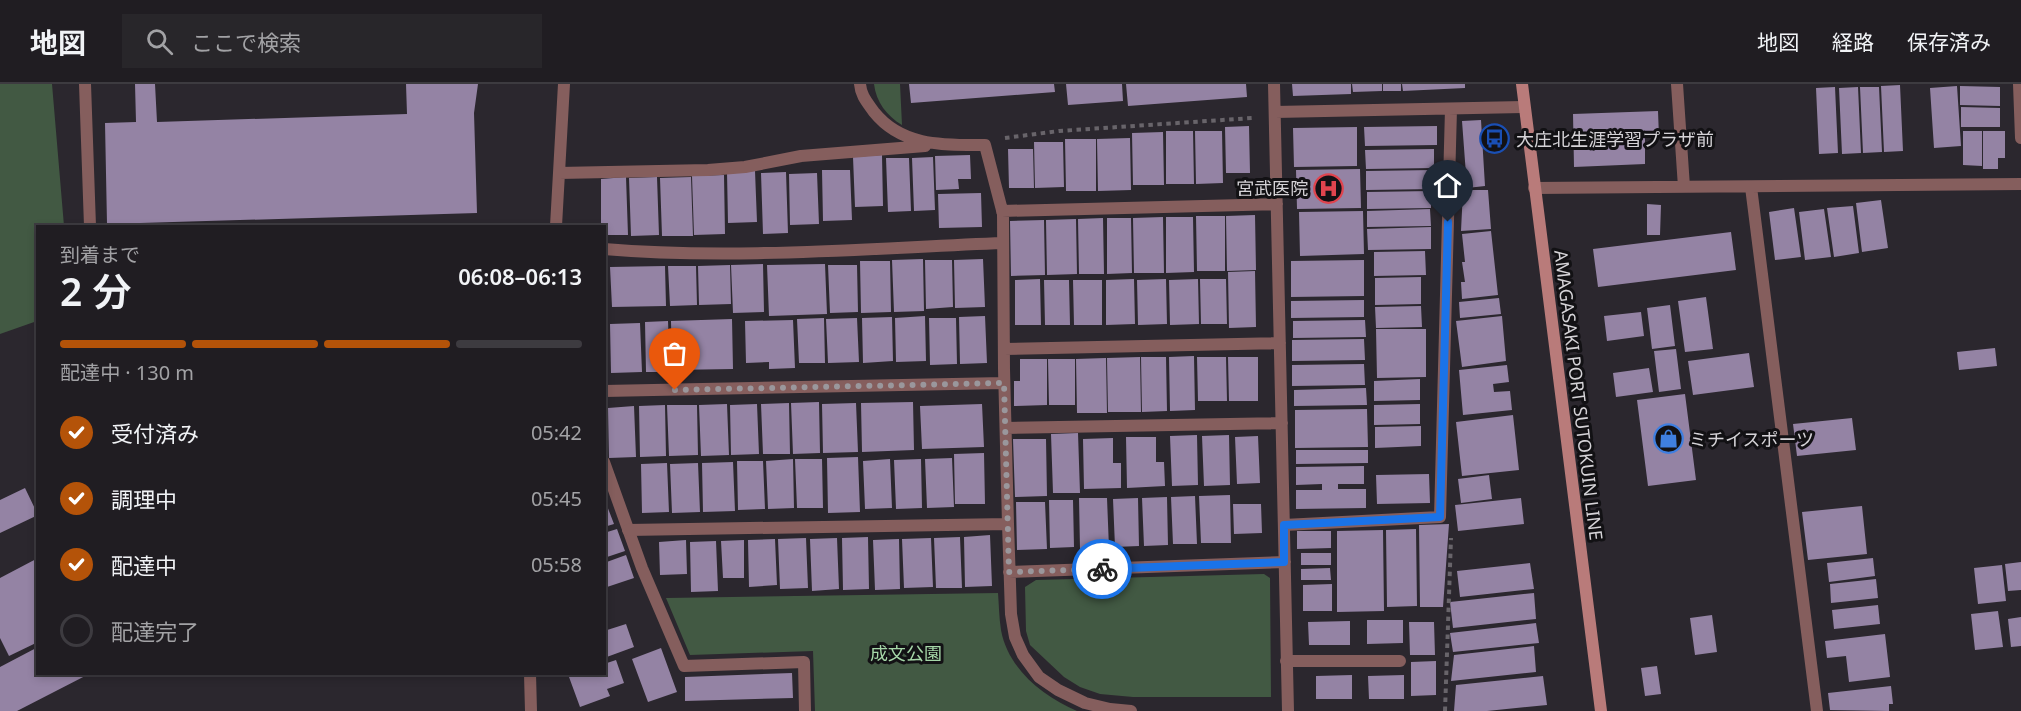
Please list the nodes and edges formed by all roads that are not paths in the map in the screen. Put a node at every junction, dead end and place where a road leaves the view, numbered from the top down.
1 (85, 84) edge
2 (564, 84) edge
3 (860, 84) edge
4 (1274, 84) edge
5 (1521, 84) edge
6 (1677, 84) edge
7 (2019, 84) edge
8 (1523, 107) junction
9 (1451, 109) junction
10 (1275, 115) junction
11 (2021, 138) edge
12 (947, 145) junction
13 (559, 173) junction
14 (2021, 184) edge
15 (1684, 187) junction
16 (1751, 187) junction
17 (1534, 188) junction
18 (1277, 204) junction
19 (1002, 211) junction
20 (90, 225) edge
21 (556, 225) edge
22 (1003, 243) junction
23 (606, 249) edge
24 (1280, 344) junction
25 (1004, 349) junction
26 (1004, 383) junction
27 (606, 391) edge
28 (1282, 423) junction
29 (1006, 428) junction
30 (606, 468) edge
31 (1008, 524) junction
32 (1284, 525) junction
33 (628, 530) junction
34 (1284, 562) junction
35 (1009, 572) junction
36 (1286, 662) junction
37 (1400, 662) dead end
38 (530, 675) edge
39 (531, 711) edge
40 (805, 711) edge
41 (1131, 711) edge
42 (1288, 711) edge
43 (1601, 711) edge
44 (1817, 711) edge

1 - 20 street
2 - 13 street
3 - 12 street
4 - 10 street
5 - 8 main road, AMAGASAKI PORT SUTOKUIN LINE
6 - 15 street
7 - 11 street
8 - 9 street
8 - 17 main road, AMAGASAKI PORT SUTOKUIN LINE
9 - 10 street
9 - 32 street
10 - 18 street
12 - 13 street
12 - 19 street
13 - 21 street
14 - 16 street
15 - 16 street
15 - 17 street
16 - 44 street
17 - 43 main road, AMAGASAKI PORT SUTOKUIN LINE
18 - 19 street
18 - 24 street
19 - 22 street
22 - 23 street
22 - 25 street
24 - 25 street
24 - 28 street
25 - 26 street
26 - 27 street
26 - 29 street
28 - 29 street
28 - 32 street
29 - 31 street
30 - 33 street
31 - 33 street
31 - 35 street
32 - 34 street
33 - 40 street
34 - 35 street
34 - 36 street
35 - 41 street
36 - 37 street
36 - 42 street
38 - 39 street

